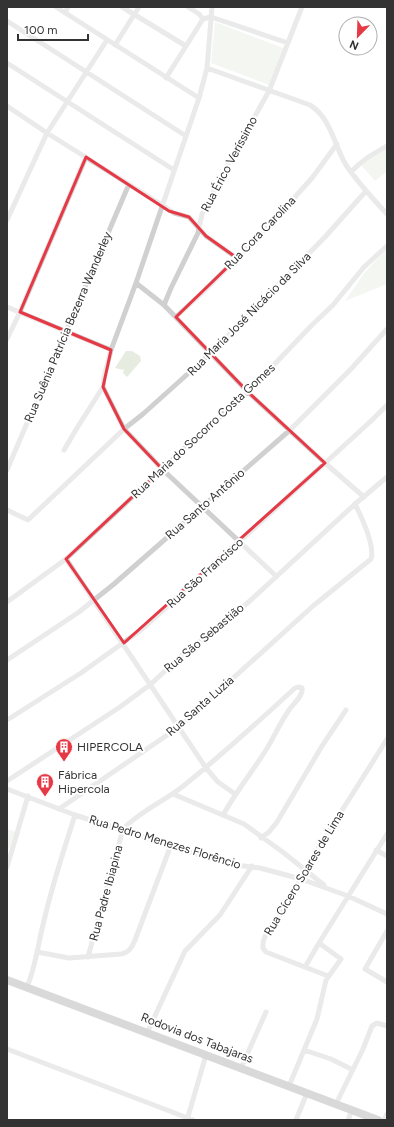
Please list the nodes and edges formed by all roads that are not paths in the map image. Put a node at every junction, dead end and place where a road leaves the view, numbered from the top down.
1 (56, 7) edge
2 (68, 7) edge
3 (122, 7) edge
4 (139, 7) edge
5 (188, 7) edge
6 (212, 7) edge
7 (302, 7) edge
8 (65, 13) junction
9 (134, 15) junction
10 (211, 17) junction
11 (203, 19) junction
12 (7, 22) edge
13 (107, 40) junction
14 (288, 43) junction
15 (115, 45) junction
16 (186, 46) junction
17 (7, 63) edge
18 (207, 68) junction
19 (86, 72) junction
20 (166, 78) junction
21 (269, 91) junction
22 (199, 98) junction
23 (67, 101) junction
24 (7, 106) edge
25 (47, 133) junction
26 (186, 136) junction
27 (337, 144) junction
28 (387, 146) edge
29 (86, 157) junction
30 (174, 170) junction
31 (351, 172) junction
32 (129, 184) junction
33 (366, 191) junction
34 (162, 205) junction
35 (387, 214) edge
36 (7, 220) edge
37 (199, 229) junction
38 (387, 246) edge
39 (237, 258) junction
40 (136, 283) junction
41 (164, 305) junction
42 (7, 307) edge
43 (20, 312) junction
44 (176, 317) junction
45 (387, 330) edge
46 (66, 332) junction
47 (7, 339) edge
48 (111, 350) junction
49 (211, 353) junction
50 (103, 387) junction
51 (248, 392) junction
52 (387, 405) edge
53 (124, 429) junction
54 (290, 430) junction
55 (64, 450) dead end
56 (325, 463) junction
57 (162, 469) junction
58 (7, 470) edge
59 (387, 477) edge
60 (364, 497) junction
61 (355, 504) junction
62 (202, 506) junction
63 (7, 510) edge
64 (240, 541) junction
65 (66, 559) junction
66 (276, 576) junction
67 (95, 600) junction
68 (7, 602) edge
69 (124, 643) junction
70 (7, 660) edge
71 (151, 684) junction
72 (346, 710) dead end
73 (7, 720) edge
74 (179, 727) junction
75 (387, 739) edge
76 (206, 768) junction
77 (7, 781) edge
78 (7, 788) edge
79 (173, 794) junction
80 (235, 794) junction
81 (28, 796) junction
82 (59, 809) junction
83 (75, 815) junction
84 (224, 815) junction
85 (123, 829) junction
86 (387, 834) edge
87 (261, 838) junction
88 (171, 845) junction
89 (376, 850) junction
90 (387, 856) edge
91 (252, 866) junction
92 (7, 867) edge
93 (306, 871) junction
94 (301, 879) junction
95 (328, 889) junction
96 (348, 896) junction
97 (387, 914) edge
98 (387, 931) edge
99 (319, 943) junction
100 (37, 952) junction
101 (88, 957) junction
102 (305, 967) junction
103 (328, 976) junction
104 (7, 980) edge
105 (387, 982) edge
106 (28, 987) junction
107 (266, 1012) dead end
108 (387, 1026) edge
109 (147, 1033) junction
110 (7, 1049) edge
111 (304, 1050) junction
112 (206, 1055) junction
113 (241, 1068) junction
114 (353, 1070) junction
115 (289, 1086) junction
116 (307, 1093) junction
117 (336, 1104) junction
118 (352, 1110) junction
119 (387, 1114) edge
120 (189, 1119) edge
121 (296, 1120) edge
122 (348, 1120) edge
123 (378, 1120) edge
124 (384, 1120) edge

1 - 8 street
2 - 8 street
3 - 9 street
4 - 9 street
5 - 11 street
6 - 10 street
7 - 14 street, Rua Érico Veríssimo
8 - 13 street
9 - 15 street
9 - 16 street
10 - 11 street
10 - 14 street
10 - 18 street
11 - 16 street
12 - 19 street
13 - 15 street
13 - 19 street
14 - 21 street, Rua Érico Veríssimo
15 - 20 street
16 - 20 street
17 - 23 street
18 - 21 street
18 - 22 street
19 - 23 street
19 - 26 street
20 - 22 street
21 - 27 street
21 - 37 street, Rua Érico Veríssimo
22 - 26 street
23 - 25 street
23 - 30 street
24 - 25 street
25 - 29 street
25 - 36 street
26 - 30 street
27 - 31 street
27 - 39 street, Rua Cora Carolina
28 - 31 street
29 - 32 street
29 - 43 street
30 - 34 street
31 - 33 street
32 - 34 street
32 - 46 street, Rua Suênia Patrícia Bezerra Wanderley
33 - 35 street
33 - 49 street, Rua Maria José Nicácio da Silva
34 - 37 street
34 - 40 street
37 - 39 street
37 - 41 street, Rua Érico Veríssimo
38 - 51 street, Rua Maria do Socorro Costa Gomes
39 - 44 street, Rua Cora Carolina
40 - 41 street
40 - 48 street
41 - 44 street
42 - 43 street
43 - 46 street
43 - 47 street
44 - 49 street
45 - 54 street, Rua Santo Antônio
46 - 48 street
46 - 58 street, Rua Suênia Patrícia Bezerra Wanderley
48 - 50 street
49 - 51 street
49 - 53 street, Rua Maria José Nicácio da Silva
50 - 53 street
50 - 55 street
51 - 54 street
51 - 57 street, Rua Maria do Socorro Costa Gomes
52 - 56 street, Rua São Francisco
53 - 57 street
53 - 63 street, Rua Maria José Nicácio da Silva
54 - 56 street
54 - 62 street, Rua Santo Antônio
56 - 60 street
56 - 64 street, Rua São Francisco
57 - 62 street
57 - 65 street, Rua Maria do Socorro Costa Gomes
59 - 60 street, Rua São Sebastião
60 - 61 street, Rua São Sebastião
61 - 66 street, Rua São Sebastião
61 - 74 street, Rua Santa Luzia
62 - 64 street
62 - 67 street, Rua Santo Antônio
64 - 66 street
64 - 69 street, Rua São Francisco
65 - 67 street
65 - 68 street, Rua Maria do Socorro Costa Gomes
66 - 71 street, Rua São Sebastião
67 - 69 street
67 - 70 street, Rua Santo Antônio
69 - 71 street
69 - 73 street, Rua São Francisco
71 - 74 street
71 - 77 street, Rua São Sebastião
72 - 87 street
74 - 76 street
74 - 82 street, Rua Santa Luzia
75 - 93 street, Rua Cícero Soares de Lima
76 - 79 street
76 - 80 street
76 - 80 street
78 - 81 street, Rua Pedro Menezes Florêncio
79 - 84 street
79 - 85 street
80 - 84 street
81 - 82 street, Rua Pedro Menezes Florêncio
81 - 92 street
82 - 83 street, Rua Pedro Menezes Florêncio
83 - 85 street, Rua Pedro Menezes Florêncio
83 - 100 street
84 - 87 street
85 - 88 street, Rua Pedro Menezes Florêncio
85 - 101 street, Rua Padre Ibiapina
86 - 89 street
87 - 93 street
88 - 91 street, Rua Pedro Menezes Florêncio
88 - 101 street
89 - 90 street
89 - 96 street
91 - 94 street, Rua Pedro Menezes Florêncio
91 - 109 street
93 - 94 street, Rua Cícero Soares de Lima
93 - 95 street
94 - 95 street, Rua Pedro Menezes Florêncio
94 - 102 street, Rua Cícero Soares de Lima
95 - 96 street, Rua Pedro Menezes Florêncio
96 - 97 street, Rua Pedro Menezes Florêncio
96 - 99 street
98 - 105 street
99 - 102 street
99 - 103 street
100 - 101 street
100 - 106 street
102 - 103 street, Rua Cícero Soares de Lima
103 - 111 street
104 - 106 main road, Rodovia dos Tabajaras
106 - 109 main road, Rodovia dos Tabajaras
107 - 113 street
108 - 114 street
109 - 112 main road, Rodovia dos Tabajaras
110 - 120 street
111 - 114 street
111 - 115 street
112 - 113 main road, Rodovia dos Tabajaras
112 - 120 street
113 - 115 main road, Rodovia dos Tabajaras
114 - 117 street
115 - 116 main road, Rodovia dos Tabajaras
116 - 117 main road, Rodovia dos Tabajaras
116 - 121 street
117 - 118 main road, Rodovia dos Tabajaras
118 - 122 street
118 - 123 main road, Rodovia dos Tabajaras
119 - 124 street

